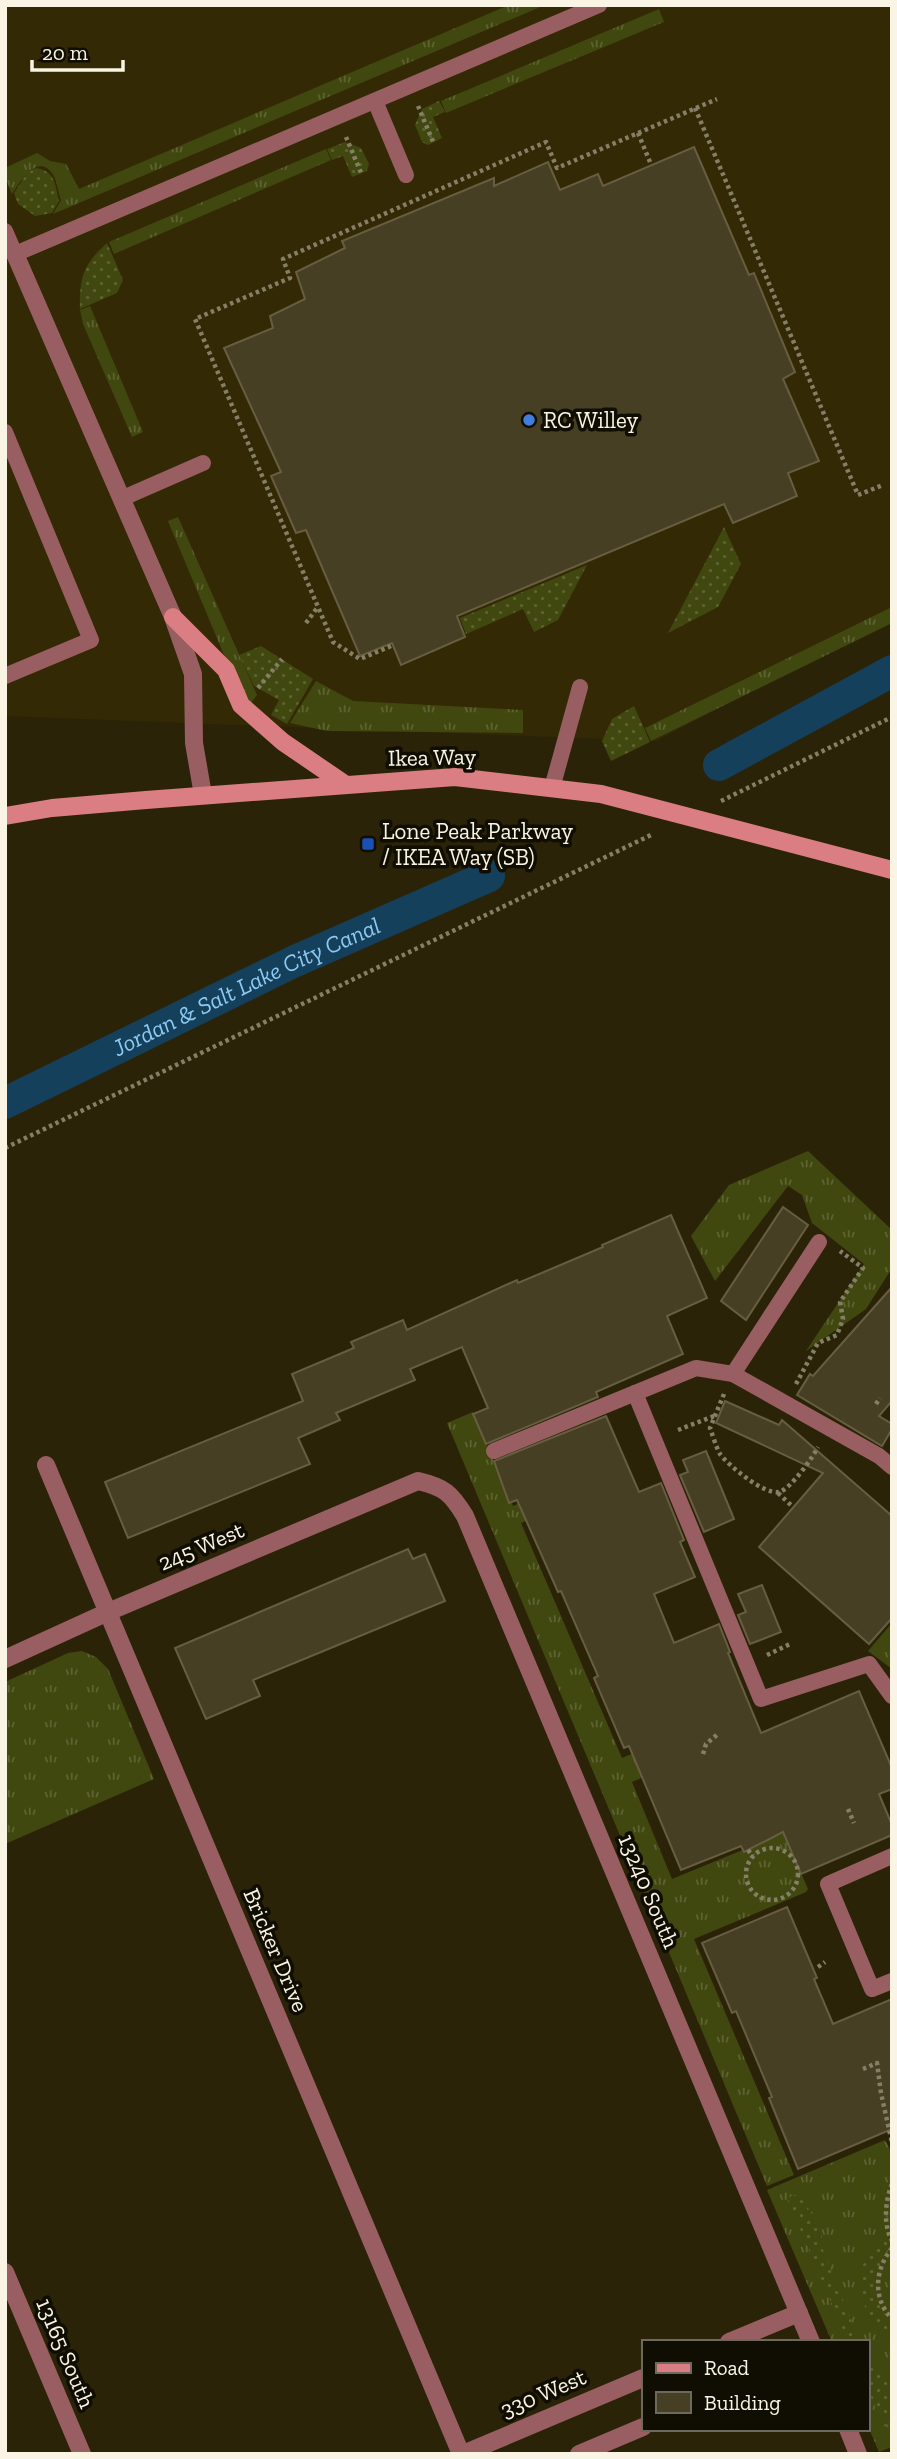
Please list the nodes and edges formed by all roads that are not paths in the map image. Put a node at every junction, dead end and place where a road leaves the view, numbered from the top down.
1 (599, 5) edge
2 (375, 101) junction
3 (406, 175) dead end
4 (5, 231) edge
5 (10, 257) edge
6 (5, 432) edge
7 (203, 463) dead end
8 (123, 498) junction
9 (173, 617) junction
10 (5, 676) edge
11 (580, 687) dead end
12 (346, 785) junction
13 (552, 788) junction
14 (203, 795) junction
15 (5, 816) edge
16 (892, 870) edge
17 (819, 1242) dead end
18 (733, 1374) junction
19 (635, 1393) junction
20 (494, 1451) dead end
21 (46, 1465) dead end
22 (892, 1467) edge
23 (418, 1481) joint
24 (108, 1612) junction
25 (5, 1659) edge
26 (892, 1696) edge
27 (892, 1856) edge
28 (892, 1981) edge
29 (5, 2272) edge
30 (799, 2312) junction
31 (735, 2340) edge
32 (810, 2340) edge
33 (642, 2378) edge
34 (642, 2427) edge
35 (849, 2431) edge
36 (82, 2454) edge
37 (462, 2454) edge
38 (579, 2454) edge
39 (858, 2454) edge

1 - 2 lane
2 - 3 lane
2 - 5 lane
4 - 5 lane
5 - 8 street
6 - 10 lane
7 - 8 lane
8 - 9 street
9 - 12 main road
9 - 14 street
11 - 13 lane
12 - 13 main road, Ikea Way
12 - 14 main road, Ikea Way
13 - 16 main road, Ikea Way
14 - 15 main road, Ikea Way
17 - 18 lane
18 - 19 lane
18 - 22 lane
19 - 20 lane
19 - 26 lane
21 - 24 street, Bricker Drive
23 - 24 street, 245 West
23 - 30 street, 13240 South
24 - 25 street, 245 West
24 - 37 street, Bricker Drive
27 - 28 lane
29 - 36 street, 13165 South
30 - 31 street
30 - 32 street, 13240 South
33 - 37 street, 330 West
34 - 38 street
35 - 39 street

